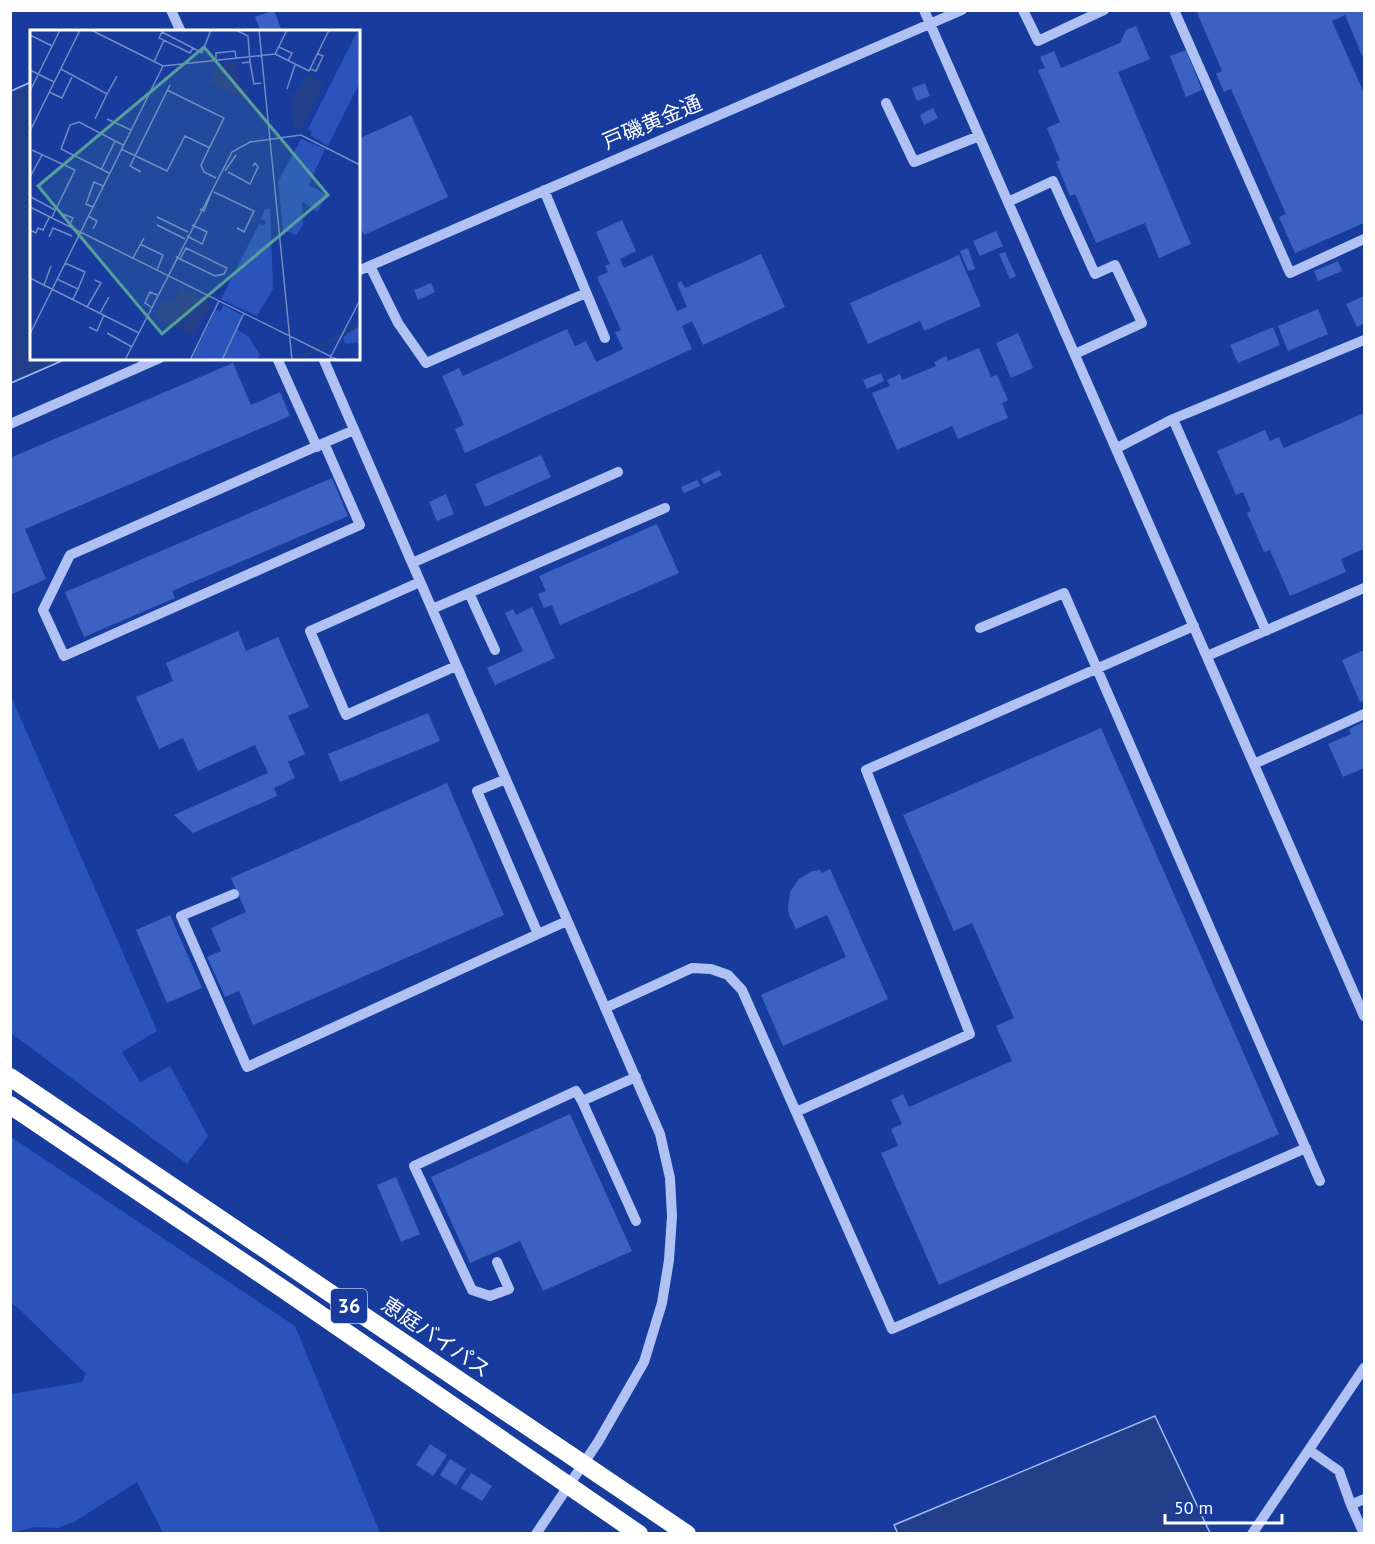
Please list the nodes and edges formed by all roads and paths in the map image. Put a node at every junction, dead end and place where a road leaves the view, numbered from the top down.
1 (171, 10) edge
2 (924, 10) edge
3 (962, 10) edge
4 (1023, 10) edge
5 (1104, 10) edge
6 (1174, 10) edge
7 (930, 25) junction
8 (180, 30) edge
9 (886, 103) dead end
10 (979, 136) junction
11 (544, 190) junction
12 (1008, 202) junction
13 (1365, 239) edge
14 (370, 266) junction
15 (360, 270) edge
16 (586, 293) junction
17 (604, 338) dead end
18 (1365, 340) edge
19 (1075, 354) junction
20 (155, 360) edge
21 (278, 360) edge
22 (324, 360) edge
23 (1173, 419) junction
24 (10, 424) edge
25 (354, 430) junction
26 (321, 445) junction
27 (1117, 448) junction
28 (618, 472) dead end
29 (665, 508) dead end
30 (412, 563) junction
31 (420, 582) junction
32 (1365, 588) edge
33 (469, 593) junction
34 (432, 609) junction
35 (1194, 626) junction
36 (980, 628) dead end
37 (1266, 631) junction
38 (495, 650) dead end
39 (1208, 656) junction
40 (456, 666) junction
41 (1098, 668) junction
42 (1365, 714) edge
43 (1254, 764) junction
44 (506, 779) junction
45 (234, 894) dead end
46 (567, 921) junction
47 (537, 934) junction
48 (605, 1008) junction
49 (1365, 1016) edge
50 (10, 1077) edge
51 (636, 1077) junction
52 (582, 1101) junction
53 (10, 1105) edge
54 (796, 1112) junction
55 (1306, 1148) junction
56 (1320, 1181) dead end
57 (636, 1221) dead end
58 (497, 1262) dead end
59 (1365, 1368) edge
60 (1309, 1450) junction
61 (584, 1464) junction
62 (568, 1486) junction
63 (1365, 1500) edge
64 (1351, 1505) junction
65 (536, 1533) edge
66 (639, 1533) edge
67 (687, 1533) edge
68 (1252, 1533) edge
69 (1364, 1533) edge

1 - 8 street
2 - 7 street
3 - 7 street, 戸磯黄金通
4 - 5 street
6 - 13 street
7 - 10 street
7 - 11 street, 戸磯黄金通
9 - 10 street
10 - 12 street
11 - 14 street, 戸磯黄金通
11 - 16 street
12 - 19 street
12 - 19 street
14 - 15 street, 戸磯黄金通
14 - 16 street
16 - 17 street
18 - 23 street
19 - 27 street
20 - 24 street
21 - 26 street
22 - 25 street
23 - 27 street
23 - 37 street
25 - 26 street
25 - 30 street
26 - 26 street
27 - 35 street
28 - 30 street
29 - 33 street
30 - 31 street
31 - 34 street
31 - 40 street
32 - 37 street
33 - 34 street
33 - 38 street
34 - 40 street
35 - 39 street
35 - 41 street
36 - 41 street
37 - 39 street
39 - 43 street
40 - 44 street
41 - 54 street
41 - 55 street
42 - 43 street
43 - 49 street
44 - 46 street
44 - 47 street
45 - 47 street
46 - 47 street
46 - 48 street
48 - 51 street
48 - 54 street
50 - 61 highway, 恵庭バイパス / 36
51 - 52 street
51 - 61 street
52 - 57 street
52 - 58 street
53 - 62 highway, 36
54 - 55 street
55 - 56 street
59 - 60 street
60 - 64 street
60 - 68 street
61 - 62 street
61 - 67 highway, 恵庭バイパス / 36
62 - 65 street
62 - 66 highway, 36
63 - 64 street
64 - 69 street

